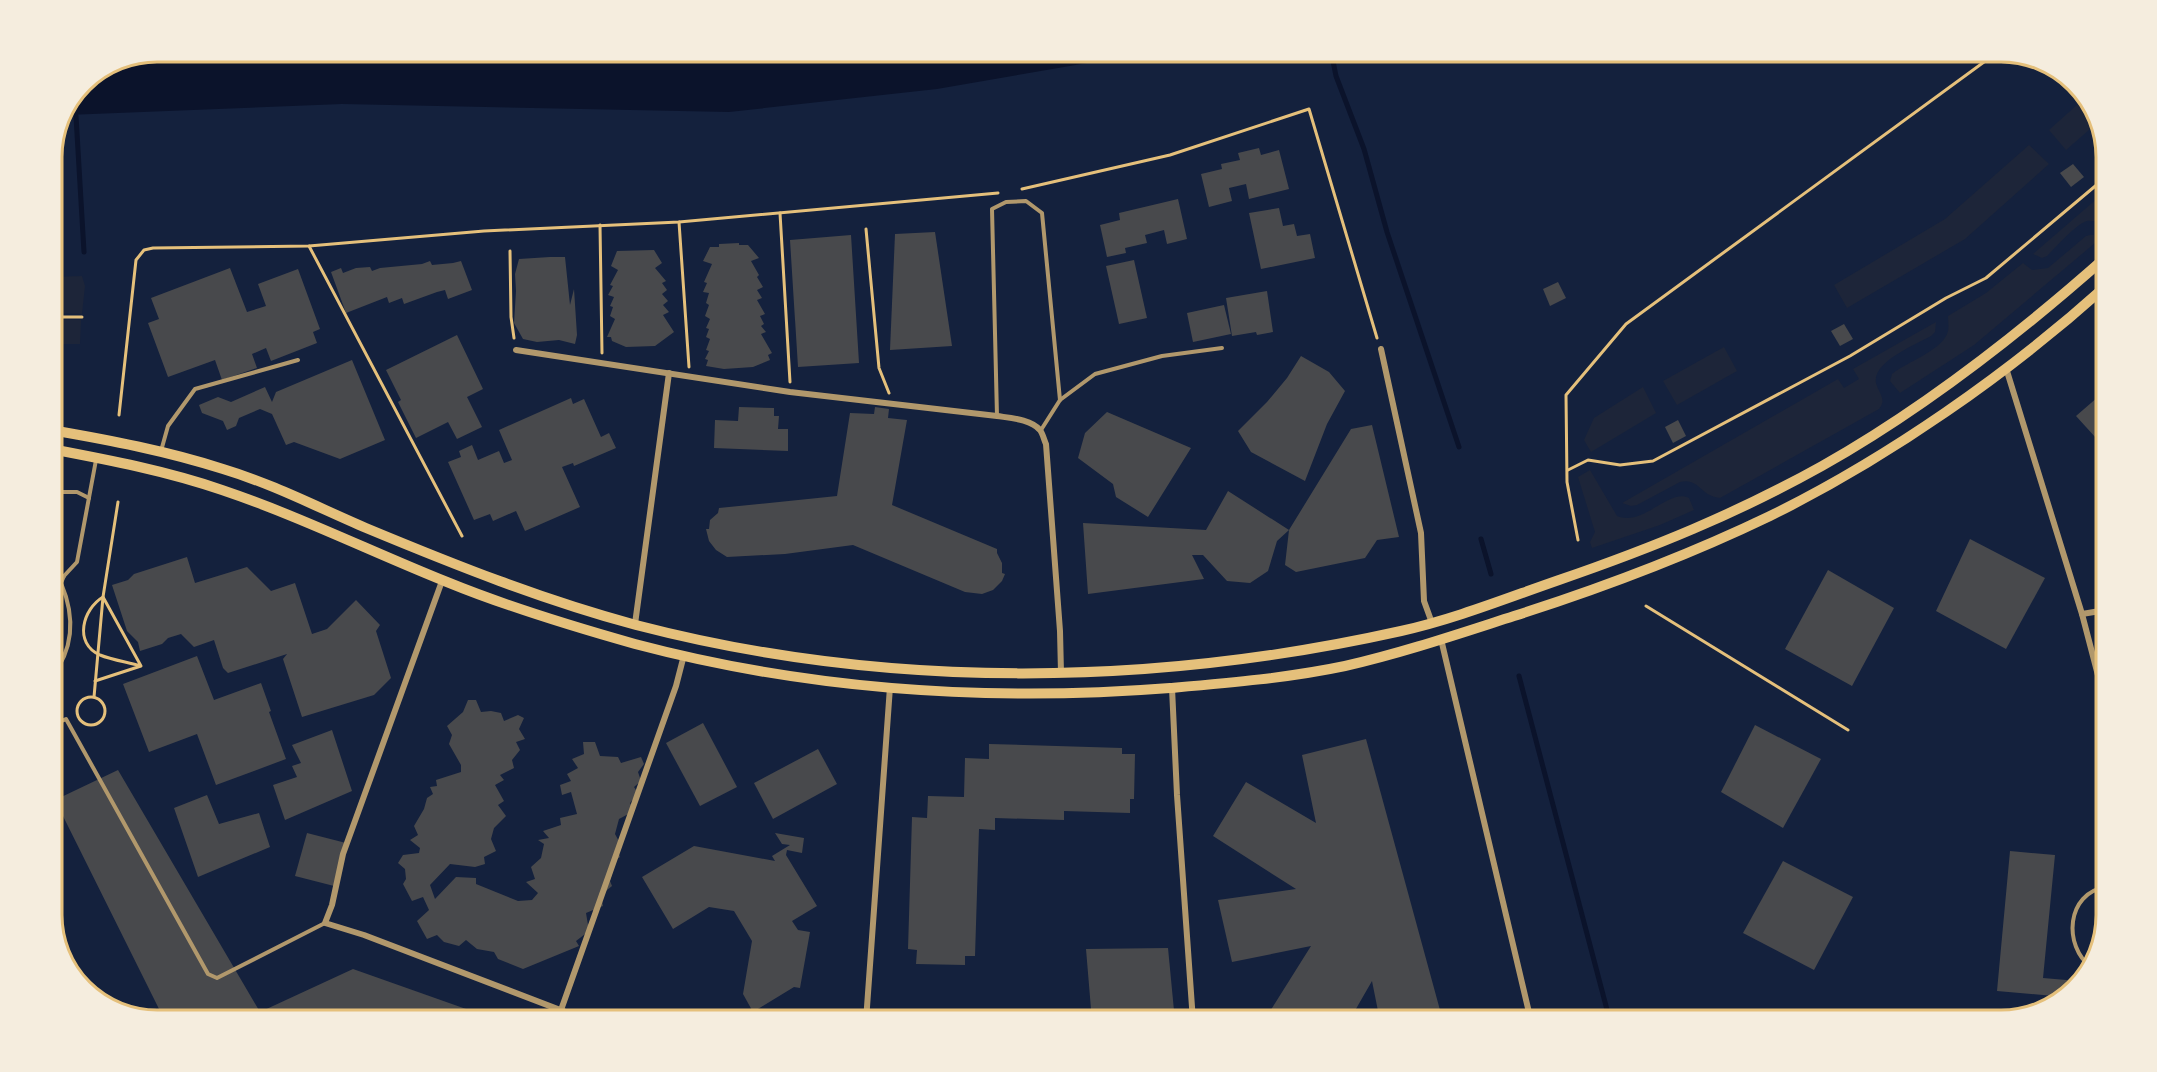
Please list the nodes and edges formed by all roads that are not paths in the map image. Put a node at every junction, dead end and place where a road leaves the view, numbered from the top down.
1 (2095, 267) edge
2 (2095, 295) edge
3 (1222, 348) dead end
4 (1380, 349) road end
5 (516, 350) road end
6 (298, 360) dead end
7 (2006, 368) junction
8 (669, 373) junction
9 (1060, 400) junction
10 (997, 416) junction
11 (1040, 430) junction
12 (62, 432) edge
13 (62, 451) edge
14 (161, 452) junction
15 (96, 458) junction
16 (62, 492) edge
17 (89, 498) junction
18 (64, 576) joint
19 (62, 579) edge
20 (442, 580) junction
21 (62, 586) edge
22 (2096, 612) edge
23 (2082, 614) junction
24 (1432, 623) junction
25 (635, 624) junction
26 (1441, 639) junction
27 (684, 655) junction
28 (62, 664) edge
29 (2096, 666) edge
30 (1061, 673) junction
31 (890, 687) junction
32 (1172, 688) junction
33 (62, 721) edge
34 (2096, 890) edge
35 (325, 924) junction
36 (2084, 962) edge
37 (561, 1010) joint
38 (867, 1010) edge
39 (1192, 1010) edge
40 (1528, 1010) edge

1 - 24 main road
2 - 7 main road
3 - 9 lane
4 - 24 street
5 - 8 street
6 - 14 lane
7 - 23 street
7 - 26 main road
8 - 10 street
8 - 25 street
9 - 10 lane
9 - 11 lane
10 - 11 street
11 - 30 street
12 - 14 main road
13 - 15 main road
14 - 25 main road
15 - 17 lane
15 - 20 main road
16 - 17 lane
17 - 18 lane
18 - 19 lane
20 - 27 main road
20 - 35 street
21 - 28 lane
22 - 23 street
23 - 29 street
24 - 30 main road
25 - 30 main road
26 - 32 main road
26 - 40 street
27 - 31 main road
27 - 37 street
31 - 32 main road
31 - 38 street
32 - 39 street
33 - 35 lane
34 - 36 lane
35 - 37 street

